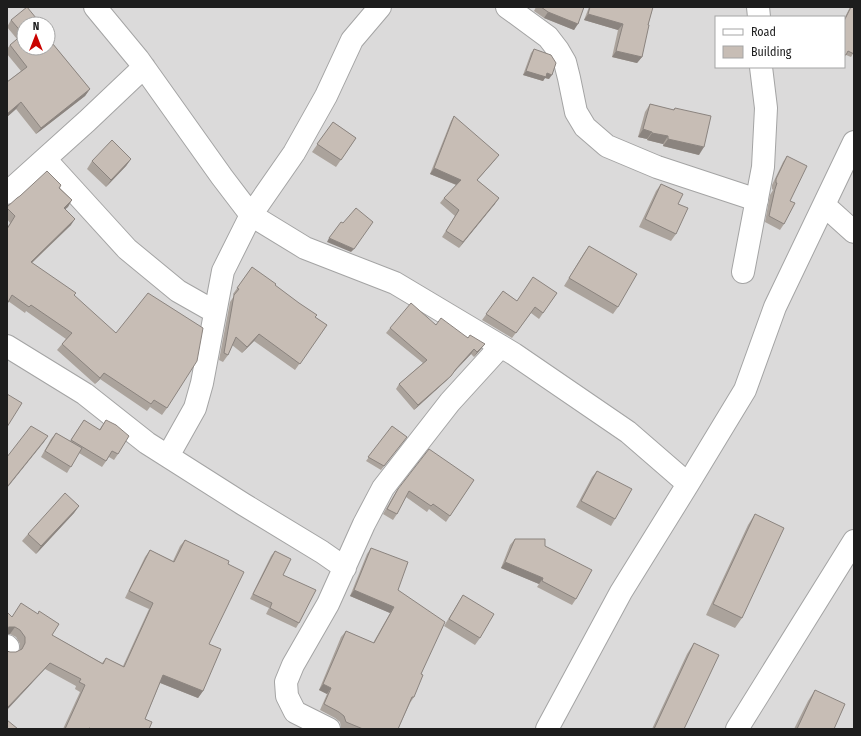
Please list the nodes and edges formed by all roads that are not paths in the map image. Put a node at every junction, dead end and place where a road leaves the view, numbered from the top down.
1 (95, 7) edge
2 (380, 7) edge
3 (507, 7) edge
4 (144, 67) junction
5 (761, 68) edge
6 (854, 142) edge
7 (45, 158) junction
8 (7, 193) edge
9 (757, 200) junction
10 (824, 206) junction
11 (251, 215) junction
12 (854, 232) edge
13 (743, 272) dead end
14 (215, 312) junction
15 (7, 346) edge
16 (501, 346) junction
17 (168, 456) junction
18 (688, 484) junction
19 (854, 541) edge
20 (345, 568) junction
21 (329, 729) edge
22 (547, 729) edge
23 (737, 729) edge

1 - 4 street
2 - 11 street
3 - 9 street
4 - 7 street
4 - 11 street
5 - 9 street
6 - 10 street
7 - 8 street
7 - 14 street
9 - 13 street
10 - 12 street
10 - 18 street
11 - 14 street
11 - 16 street
14 - 17 street
15 - 17 street
16 - 18 street
16 - 20 street
17 - 20 street
18 - 22 street
19 - 23 street
20 - 21 street

